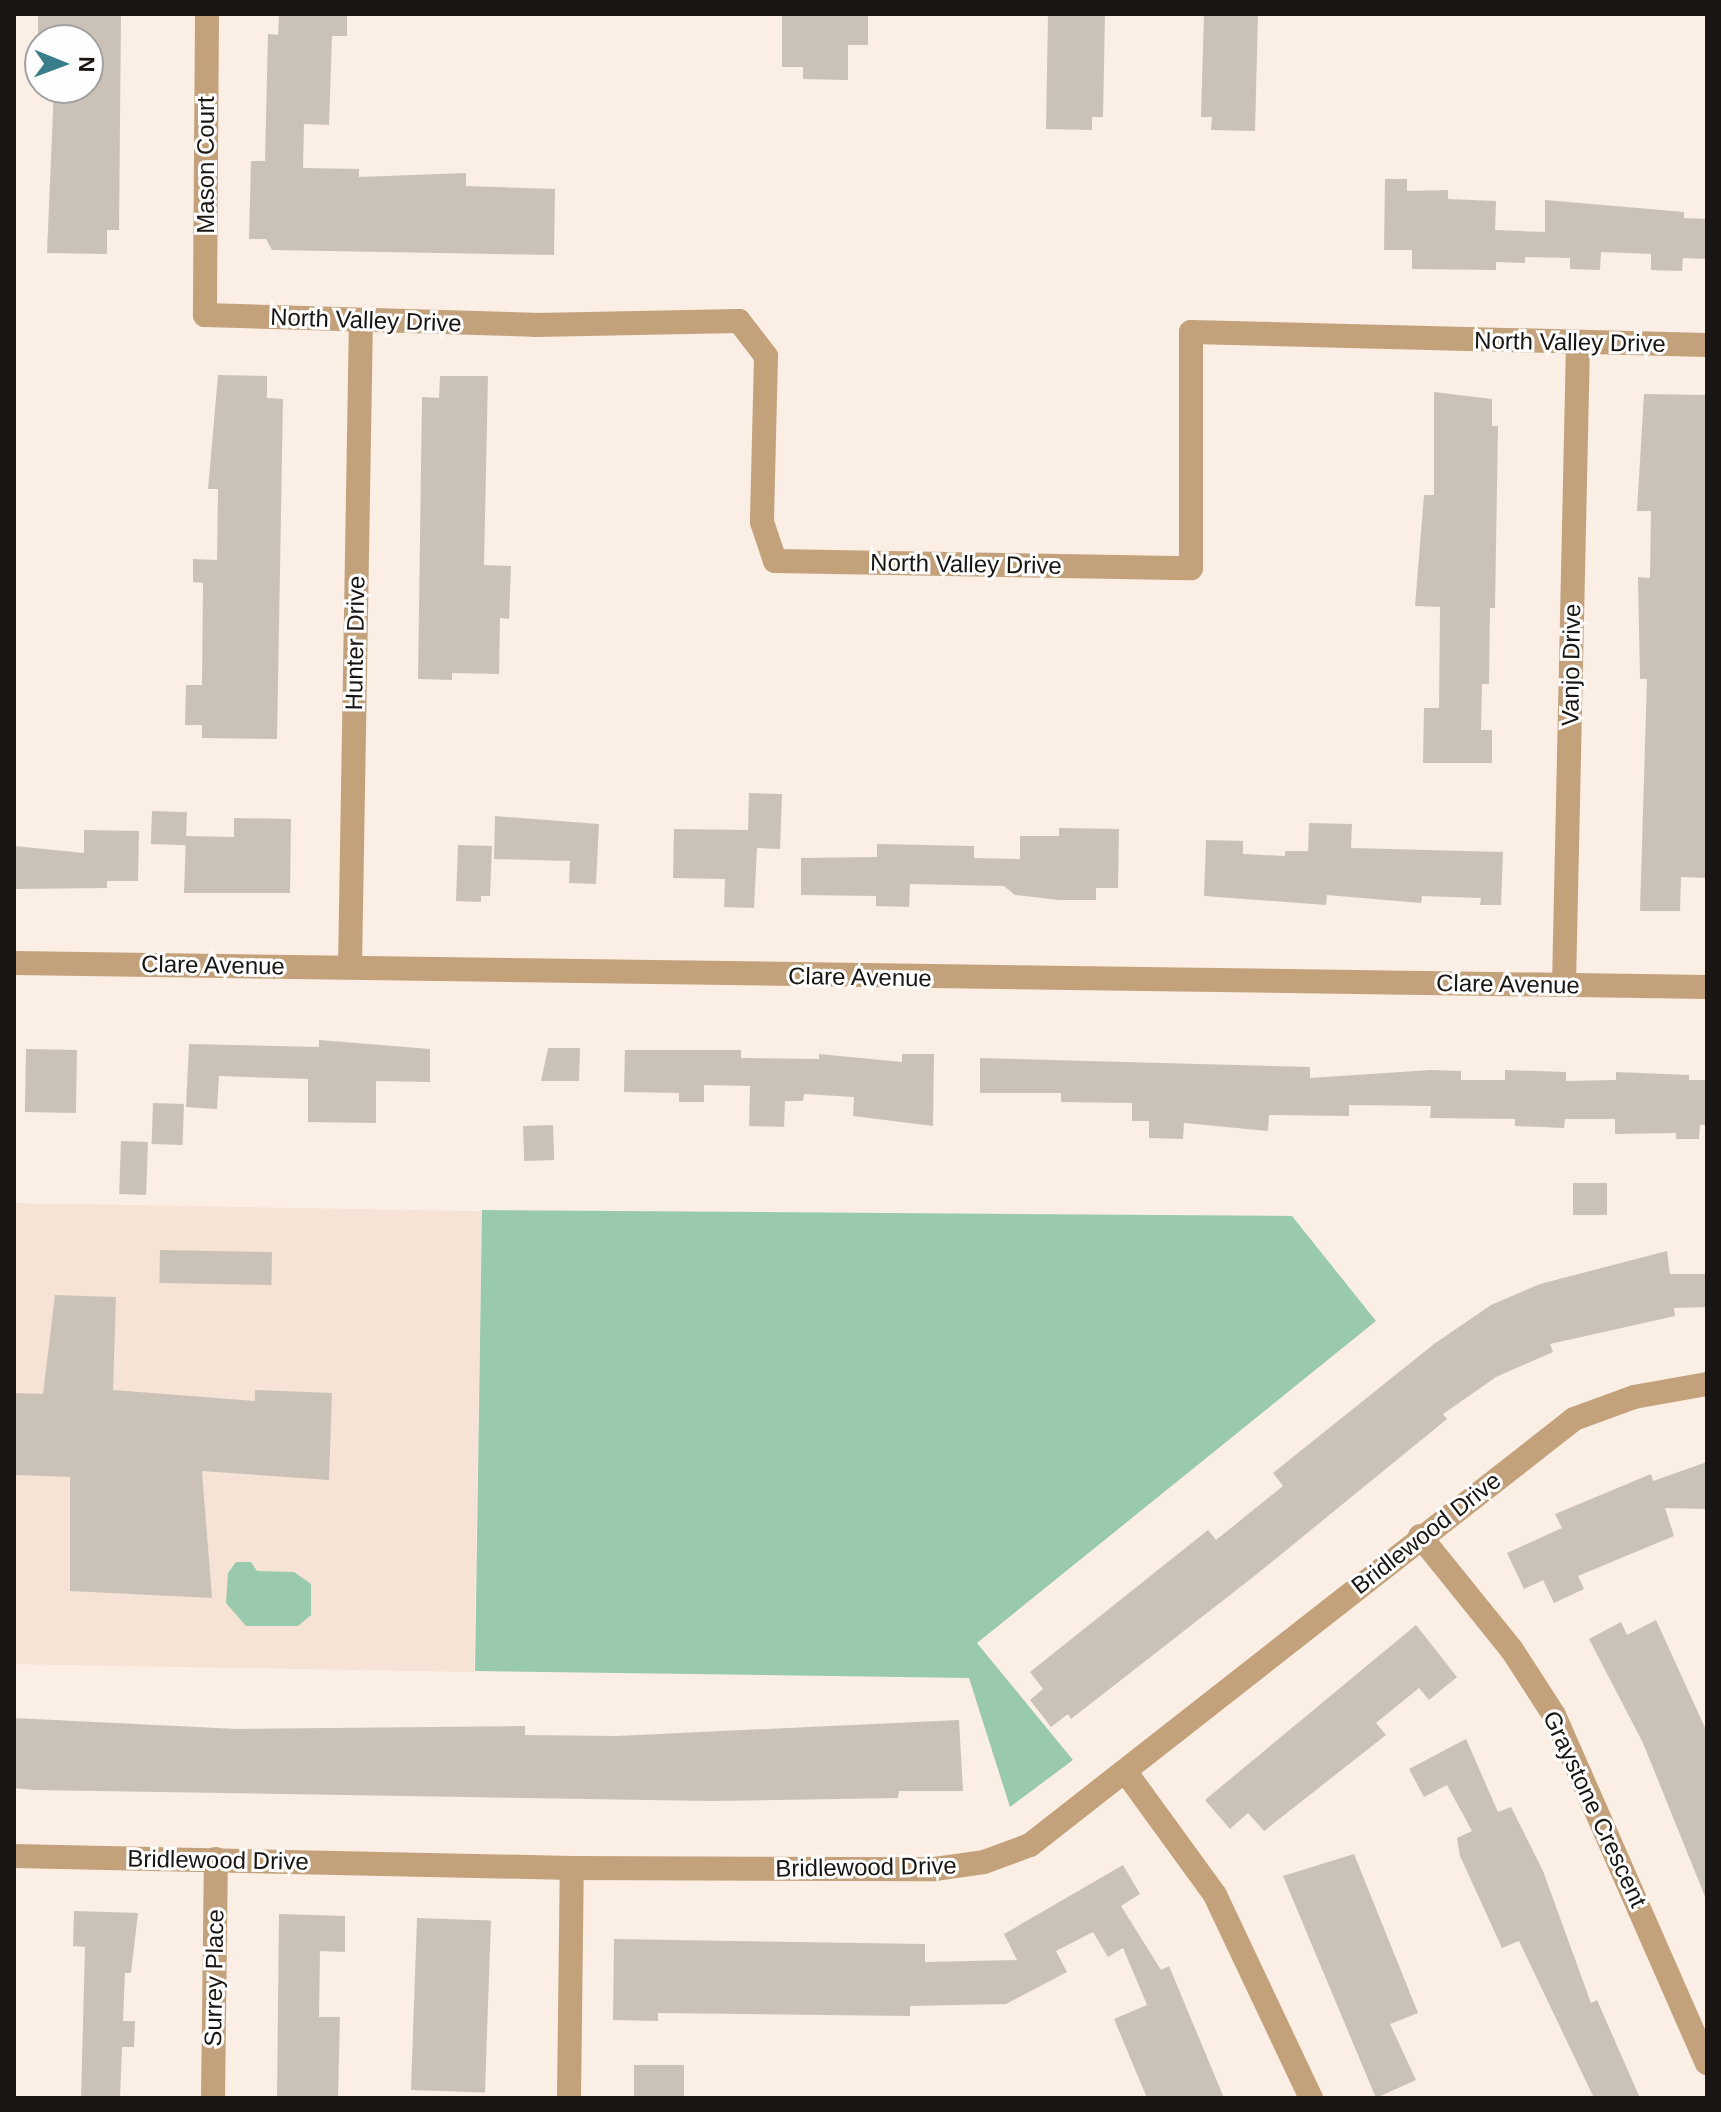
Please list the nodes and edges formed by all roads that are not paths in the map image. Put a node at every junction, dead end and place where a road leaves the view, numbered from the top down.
1 (207, 14) edge
2 (205, 315) joint
3 (361, 320) junction
4 (1578, 344) junction
5 (1707, 345) edge
6 (14, 963) edge
7 (350, 967) junction
8 (1564, 985) junction
9 (1707, 987) edge
10 (1707, 1384) edge
11 (1420, 1536) junction
12 (1125, 1771) junction
13 (14, 1856) edge
14 (216, 1859) junction
15 (572, 1868) junction
16 (1707, 2063) edge
17 (213, 2098) edge
18 (569, 2098) edge
19 (1311, 2098) edge

1 - 2 street, Mason Court
2 - 3 street, North Valley Drive
3 - 4 street, North Valley Drive
3 - 7 street, Hunter Drive
4 - 5 street, North Valley Drive
4 - 8 street, Vanjo Drive
6 - 7 street, Clare Avenue
7 - 8 street, Clare Avenue
8 - 9 street, Clare Avenue
10 - 11 street, Bridlewood Drive
11 - 12 street, Bridlewood Drive
11 - 16 street, Graystone Crescent
12 - 15 street, Bridlewood Drive
12 - 19 street
13 - 14 street, Bridlewood Drive
14 - 15 street, Bridlewood Drive
14 - 17 street, Surrey Place
15 - 18 street

